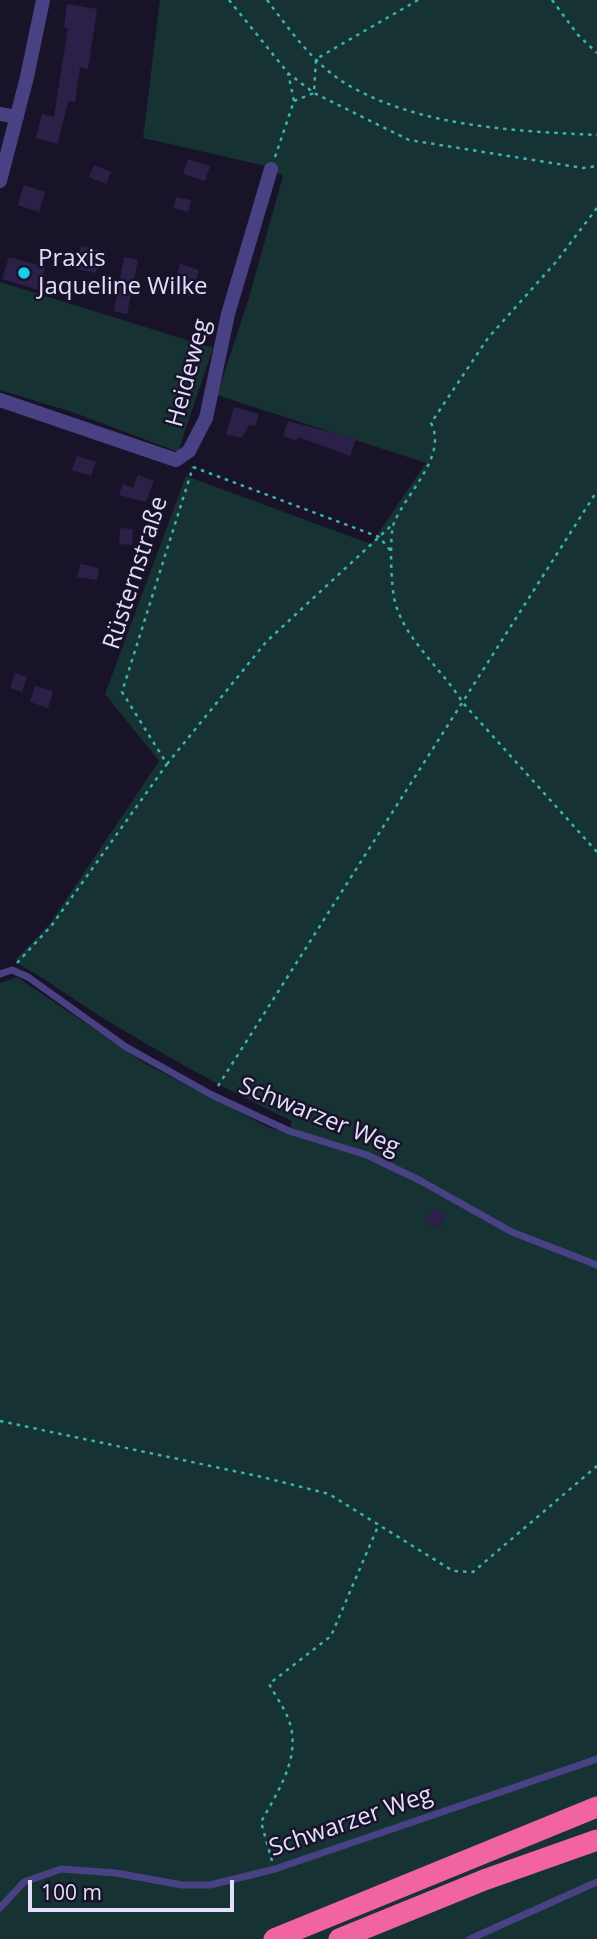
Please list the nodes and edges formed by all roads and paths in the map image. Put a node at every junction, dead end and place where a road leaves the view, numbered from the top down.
1 (43, 0) edge
2 (229, 0) edge
3 (267, 0) edge
4 (418, 0) edge
5 (552, 0) edge
6 (597, 52) edge
7 (316, 59) junction
8 (288, 74) junction
9 (314, 93) junction
10 (294, 101) junction
11 (0, 114) edge
12 (17, 117) junction
13 (597, 135) edge
14 (597, 166) edge
15 (271, 169) joint
16 (0, 181) edge
17 (597, 208) edge
18 (0, 400) edge
19 (176, 460) junction
20 (193, 467) junction
21 (597, 491) edge
22 (392, 525) junction
23 (379, 537) junction
24 (390, 551) junction
25 (463, 703) junction
26 (167, 764) junction
27 (597, 852) edge
28 (12, 970) junction
29 (0, 974) edge
30 (212, 1095) junction
31 (597, 1265) edge
32 (0, 1422) edge
33 (597, 1466) edge
34 (379, 1524) junction
35 (597, 1759) edge
36 (597, 1807) edge
37 (597, 1840) edge
38 (275, 1870) junction
39 (597, 1882) edge
40 (0, 1908) edge
41 (274, 1939) edge
42 (339, 1939) edge
43 (470, 1939) edge

1 - 12 street
2 - 8 path
3 - 7 path
4 - 7 path
5 - 6 path
7 - 9 path
7 - 13 path
8 - 9 path
8 - 10 path
9 - 10 path
9 - 14 path
10 - 15 path
11 - 12 street
12 - 16 street
15 - 19 street, Heideweg
17 - 22 path
18 - 19 street
19 - 20 path
20 - 23 path
20 - 26 path, Rüsternstraße
21 - 25 path
22 - 23 path
22 - 24 path
23 - 24 path
23 - 26 path
24 - 25 path
25 - 27 path
25 - 30 path
26 - 28 path
28 - 29 lane
28 - 30 lane, Schwarzer Weg
30 - 31 lane, Schwarzer Weg
32 - 34 path
33 - 34 path
34 - 38 path
35 - 38 lane, Schwarzer Weg
36 - 41 highway
37 - 42 highway
38 - 40 lane, Schwarzer Weg
39 - 43 lane

